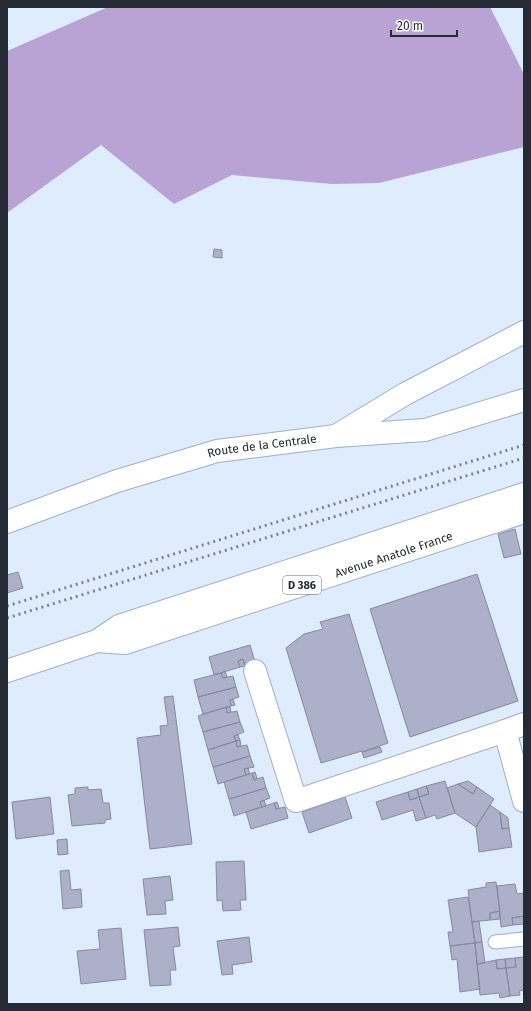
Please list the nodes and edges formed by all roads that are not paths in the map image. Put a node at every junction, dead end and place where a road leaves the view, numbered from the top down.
1 (524, 332) edge
2 (524, 400) edge
3 (336, 436) junction
4 (524, 494) edge
5 (507, 511) edge
6 (7, 522) edge
7 (7, 671) edge
8 (255, 671) dead end
9 (514, 727) edge
10 (524, 801) edge
11 (524, 939) edge
12 (495, 942) dead end

1 - 3 street
2 - 3 street, Route de la Centrale
3 - 6 street, Route de la Centrale
4 - 5 street, D 386
5 - 7 street, Avenue Anatole France / D 386
8 - 9 street
9 - 10 street
11 - 12 lane

